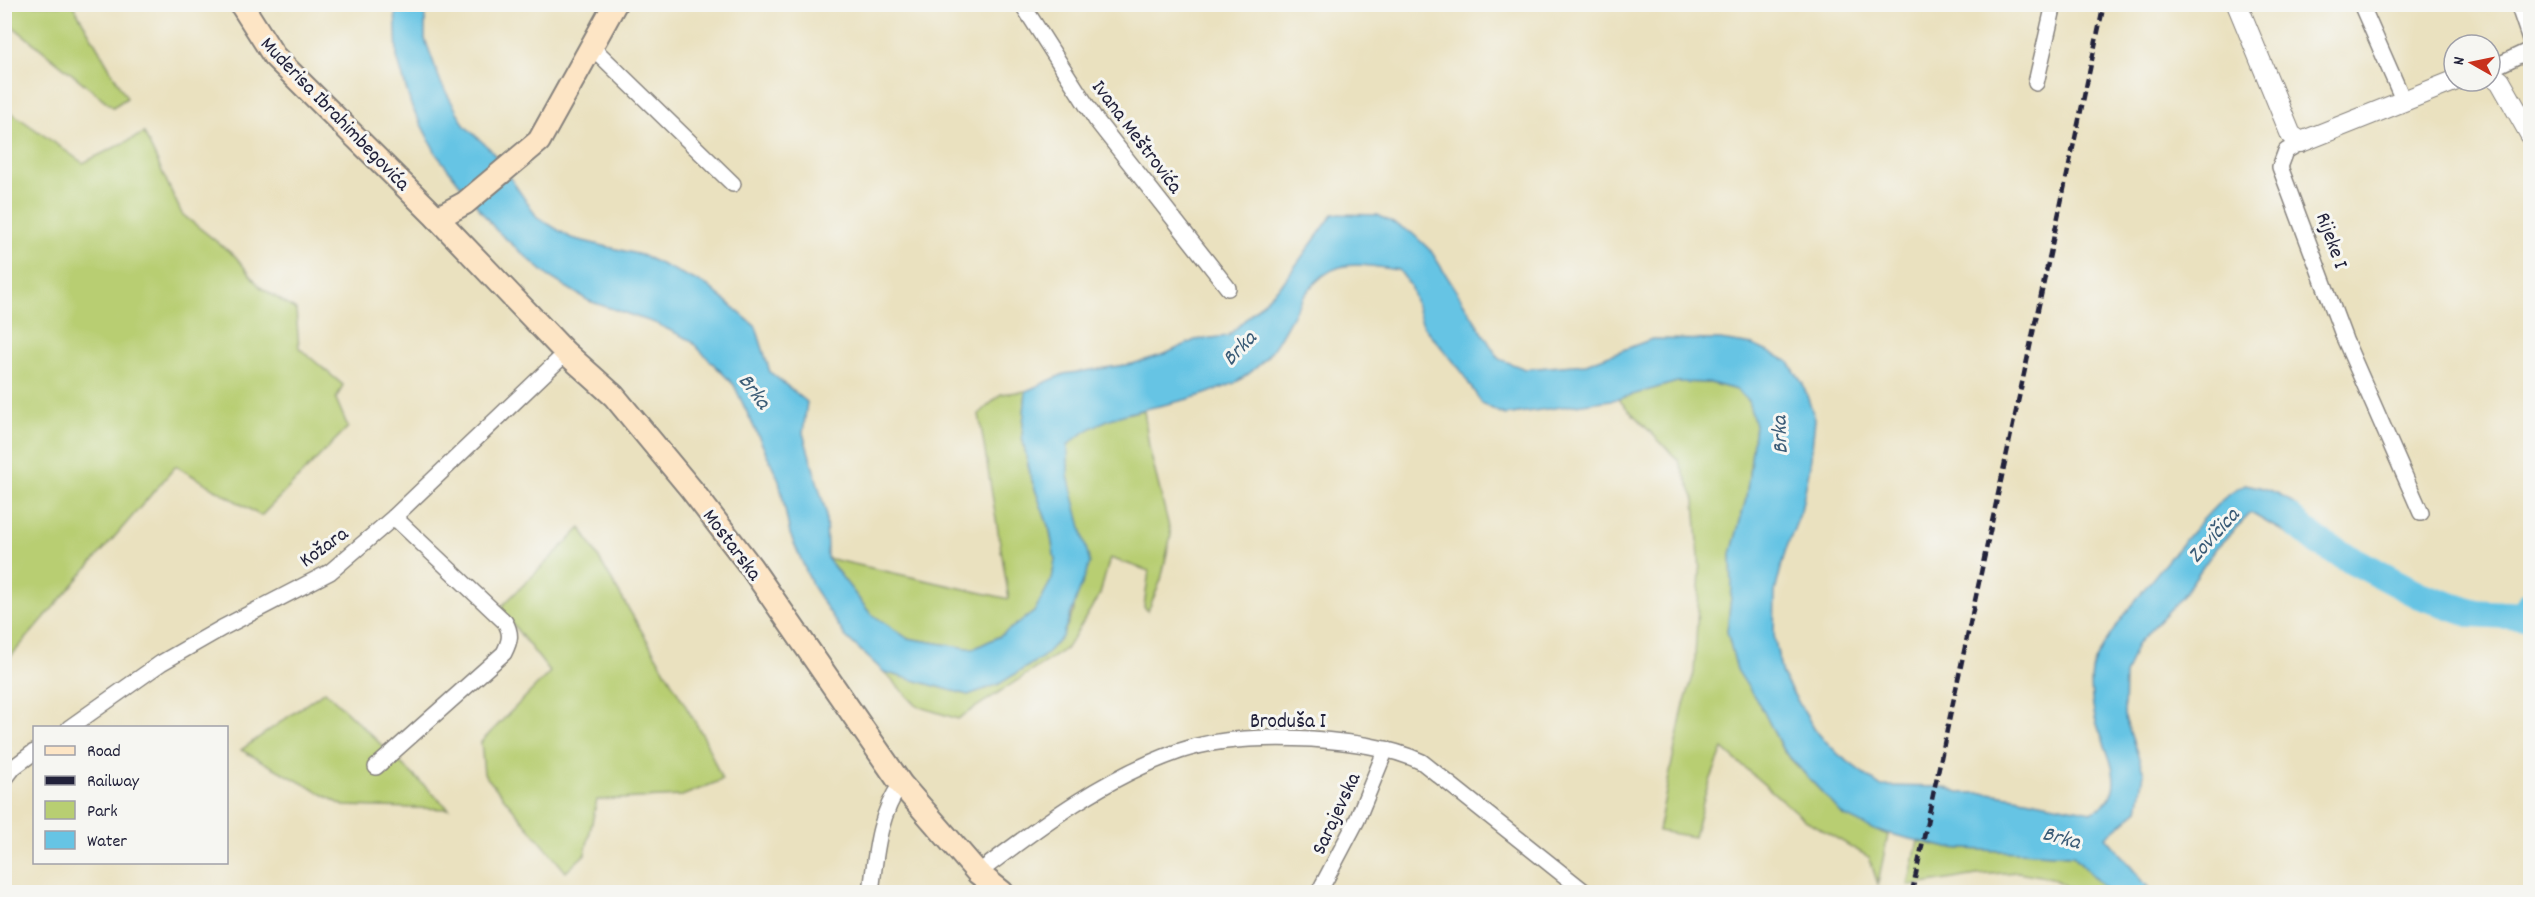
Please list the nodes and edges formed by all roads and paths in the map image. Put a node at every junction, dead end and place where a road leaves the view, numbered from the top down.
1 (241, 4) edge
2 (615, 4) edge
3 (1022, 4) edge
4 (2054, 4) edge
5 (2237, 4) edge
6 (2361, 4) edge
7 (2518, 4) edge
8 (2530, 39) edge
9 (592, 47) junction
10 (2530, 50) edge
11 (2502, 63) edge
12 (2036, 83) dead end
13 (2502, 85) edge
14 (2442, 86) edge
15 (2404, 102) junction
16 (2530, 134) edge
17 (2301, 142) junction
18 (733, 184) dead end
19 (437, 218) junction
20 (1228, 288) dead end
21 (567, 353) junction
22 (2421, 513) dead end
23 (394, 517) junction
24 (72, 726) edge
25 (1386, 749) junction
26 (33, 753) edge
27 (376, 767) dead end
28 (4, 780) edge
29 (901, 784) junction
30 (978, 873) junction
31 (871, 892) edge
32 (1002, 892) edge
33 (1319, 892) edge
34 (1585, 892) edge

1 - 19 main road, Muderisa Ibrahimbegovića
2 - 9 main road
3 - 20 street, Ivana Meštrovića
4 - 12 street
5 - 17 street
6 - 15 street
7 - 8 street
9 - 18 street
9 - 19 main road
10 - 11 street
13 - 16 street
14 - 15 street, Rijeke I
15 - 17 street, Rijeke I
17 - 22 street, Rijeke I
19 - 21 main road, Mostarska
21 - 23 street, Kožara
21 - 29 main road, Mostarska
23 - 24 street, Kožara
23 - 27 street
25 - 30 street, Broduša I
25 - 33 street, Sarajevska
25 - 34 street, Broduša I
26 - 28 street
29 - 30 main road, Mostarska
29 - 31 street
30 - 32 main road, Mostarska

